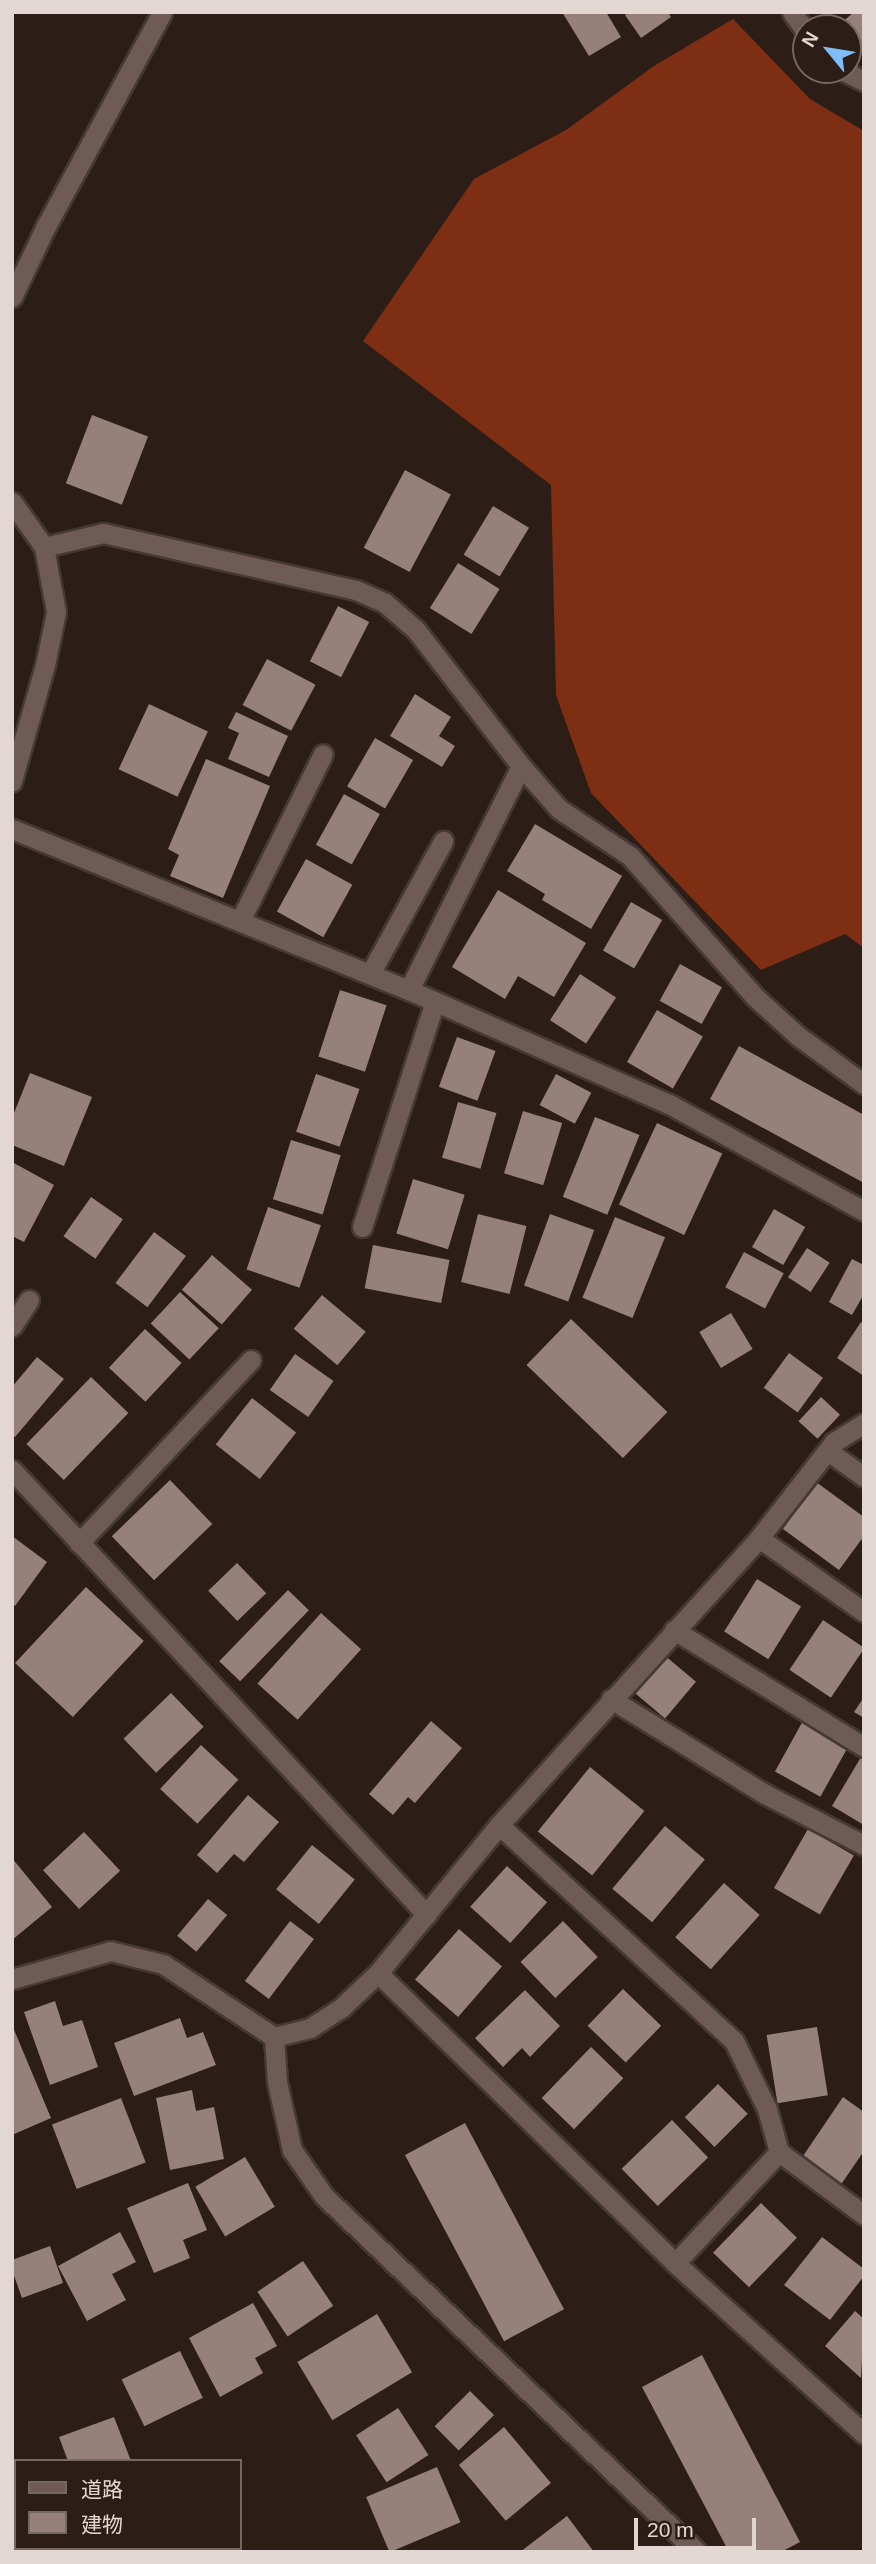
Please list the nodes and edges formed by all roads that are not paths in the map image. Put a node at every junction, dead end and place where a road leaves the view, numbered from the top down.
1 (162, 12) edge
2 (12, 297) edge
3 (12, 502) edge
4 (44, 547) junction
5 (323, 754) dead end
6 (521, 766) junction
7 (12, 781) edge
8 (12, 829) edge
9 (443, 841) dead end
10 (240, 921) junction
11 (370, 974) junction
12 (409, 990) junction
13 (435, 1002) junction
14 (864, 1084) edge
15 (864, 1211) edge
16 (362, 1227) dead end
17 (29, 1300) dead end
18 (12, 1325) edge
19 (251, 1360) dead end
20 (864, 1423) edge
21 (828, 1451) junction
22 (12, 1470) edge
23 (864, 1477) edge
24 (758, 1538) junction
25 (79, 1543) junction
26 (864, 1612) edge
27 (674, 1630) junction
28 (611, 1699) junction
29 (864, 1747) edge
30 (499, 1825) junction
31 (864, 1845) edge
32 (427, 1915) junction
33 (378, 1973) junction
34 (12, 1979) edge
35 (274, 2037) junction
36 (779, 2152) junction
37 (864, 2215) edge
38 (675, 2263) junction
39 (864, 2434) edge
40 (697, 2552) edge

1 - 2 street
3 - 4 street
4 - 6 street
4 - 7 street
5 - 10 street
6 - 12 street
6 - 14 street
8 - 10 street
9 - 11 street
10 - 11 street
11 - 12 street
12 - 13 street
13 - 15 street
13 - 16 street
17 - 18 street
19 - 25 street
20 - 21 street
21 - 23 street
21 - 24 street
22 - 25 street
24 - 26 street
24 - 27 street
25 - 32 street
27 - 28 street
27 - 29 street
28 - 30 street
28 - 31 street
30 - 32 street
30 - 36 street
32 - 33 street
33 - 35 street
33 - 38 street
34 - 35 street
35 - 40 street
36 - 37 street
36 - 38 street
38 - 39 street

